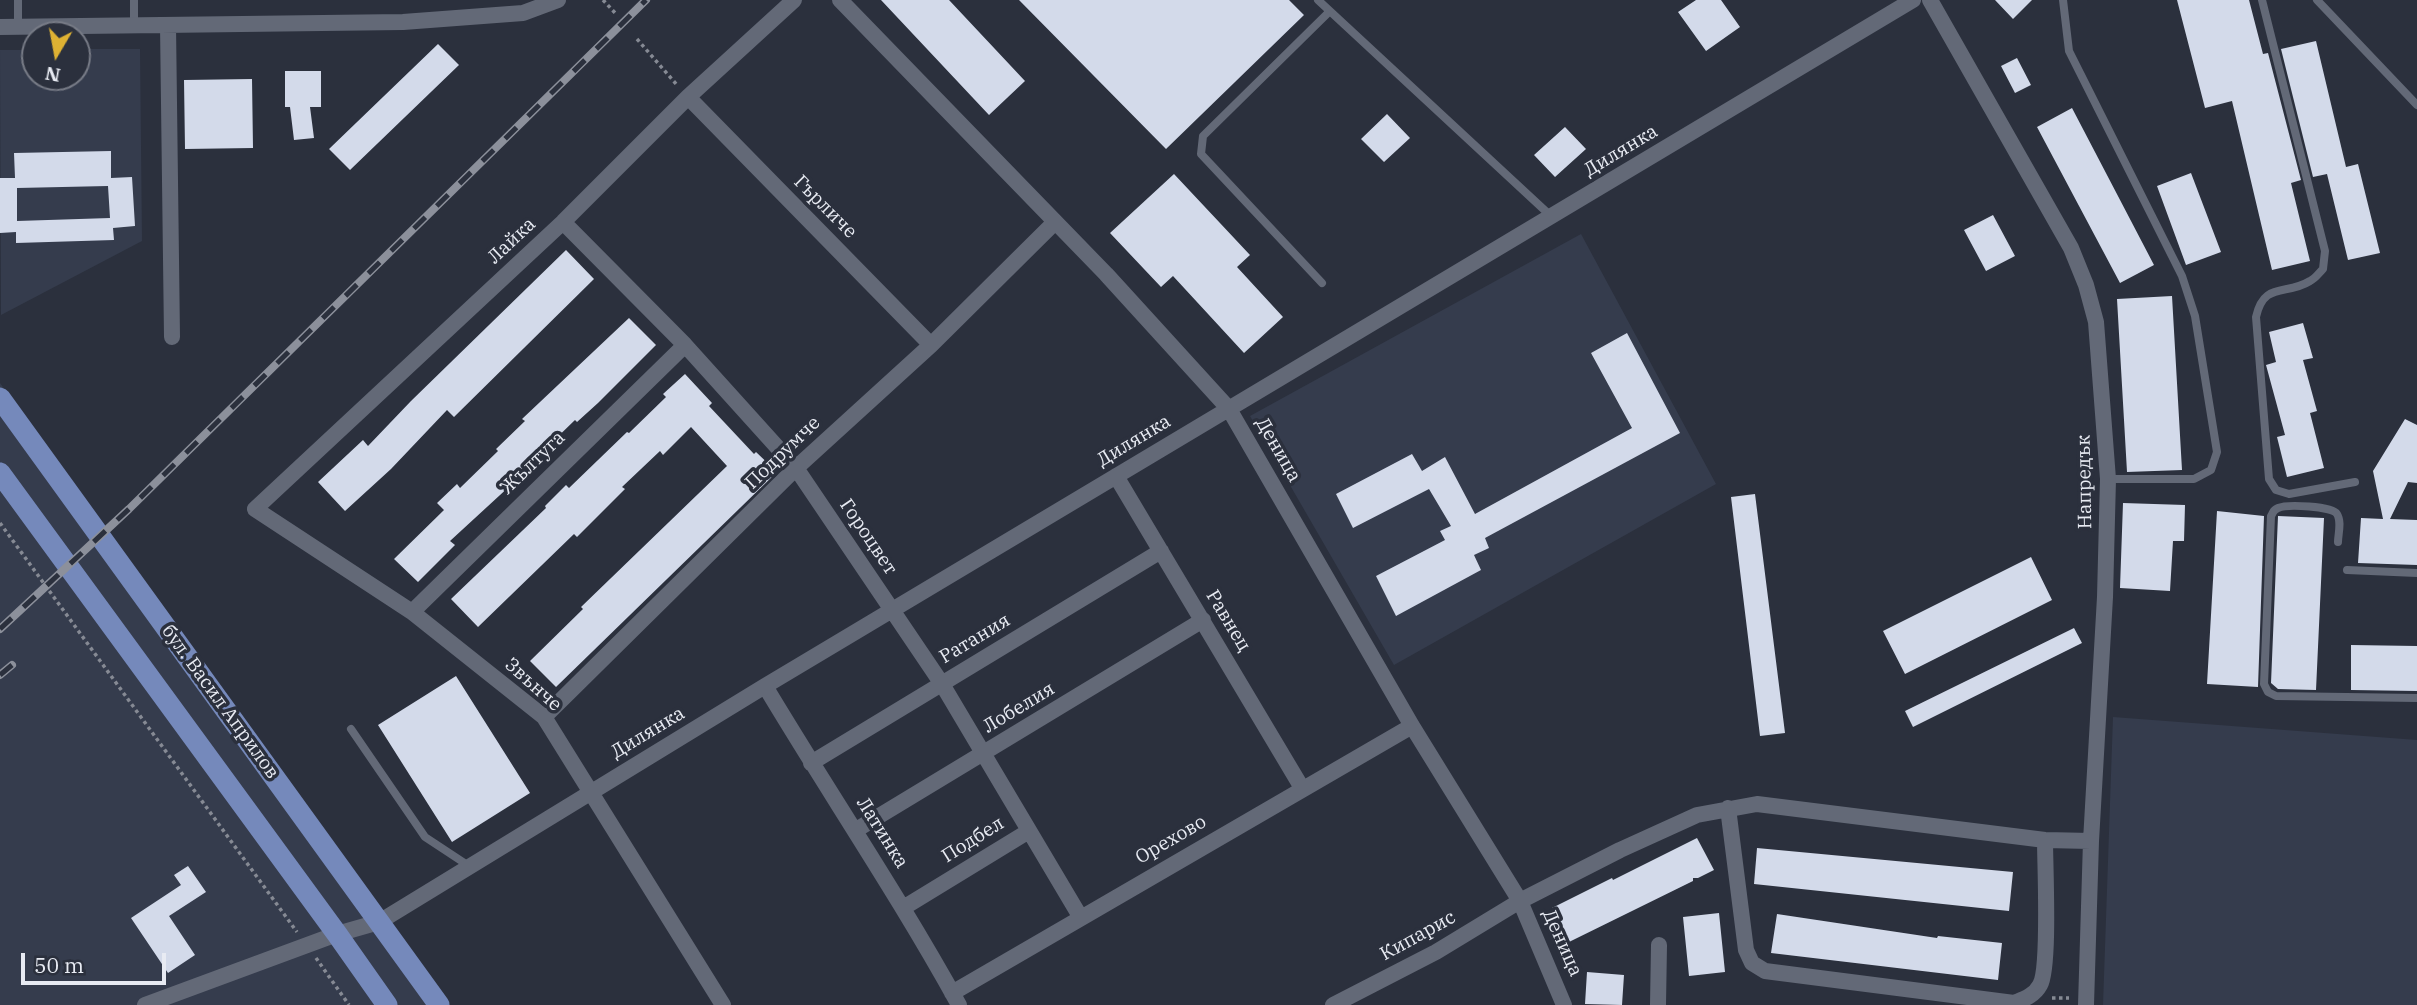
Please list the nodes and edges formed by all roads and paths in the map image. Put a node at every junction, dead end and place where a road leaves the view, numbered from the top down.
1 (18, 0) edge
2 (134, 0) edge
3 (558, 0) edge
4 (603, 0) edge
5 (794, 0) edge
6 (840, 0) edge
7 (1318, 0) edge
8 (1913, 0) edge
9 (1930, 0) edge
10 (2063, 0) edge
11 (2262, 0) edge
12 (2317, 0) edge
13 (1329, 12) junction
14 (617, 15) dead end
15 (168, 25) junction
16 (18, 26) junction
17 (134, 26) junction
18 (0, 27) edge
19 (637, 39) dead end
20 (688, 97) junction
21 (2417, 105) edge
22 (1552, 218) junction
23 (563, 222) junction
24 (1054, 223) junction
25 (1322, 283) dead end
26 (172, 337) dead end
27 (685, 345) junction
28 (931, 345) junction
29 (0, 398) edge
30 (1230, 409) junction
31 (796, 468) junction
32 (0, 473) edge
33 (1116, 476) junction
34 (2108, 479) junction
35 (2355, 482) dead end
36 (255, 509) joint
37 (0, 523) edge
38 (2338, 542) dead end
39 (1161, 551) junction
40 (2347, 570) dead end
41 (2417, 573) edge
42 (892, 611) junction
43 (412, 612) junction
44 (1203, 620) junction
45 (942, 684) junction
46 (765, 686) junction
47 (2417, 698) edge
48 (544, 717) junction
49 (1412, 726) junction
50 (351, 729) dead end
51 (982, 755) junction
52 (811, 763) junction
53 (1301, 788) junction
54 (591, 792) junction
55 (1728, 808) junction
56 (856, 830) junction
57 (1029, 831) junction
58 (2045, 840) junction
59 (2091, 841) junction
60 (470, 866) junction
61 (1520, 901) junction
62 (903, 908) junction
63 (1081, 918) junction
64 (379, 922) junction
65 (337, 934) junction
66 (307, 945) junction
67 (1660, 945) dead end
68 (2029, 998) junction
69 (956, 999) edge
70 (2086, 1002) edge
71 (145, 1005) edge
72 (349, 1005) edge
73 (387, 1005) edge
74 (439, 1005) edge
75 (723, 1005) edge
76 (1333, 1005) edge
77 (1564, 1005) edge
78 (1658, 1005) edge

1 - 16 lane
2 - 17 lane
3 - 15 street
4 - 14 path
5 - 20 street, Лайка
6 - 24 street, Деница
7 - 13 lane
8 - 22 street, Дилянка
9 - 34 street, Напредък
10 - 34 lane
11 - 35 lane
12 - 21 lane
13 - 22 lane
13 - 25 lane
15 - 17 street
15 - 26 street
16 - 17 street
16 - 18 street
19 - 20 path
20 - 23 street, Лайка
20 - 28 street, Гърличе
22 - 30 street, Дилянка
23 - 27 street, Гороцвет
23 - 36 street, Лайка
24 - 28 street, Подрумче
24 - 30 street, Деница
27 - 31 street, Гороцвет
27 - 43 street, Жълтуга
28 - 31 street, Подрумче
29 - 64 main road, бул. Васил Априлов
30 - 33 street, Дилянка
30 - 49 street, Деница
31 - 42 street, Гороцвет
31 - 48 street, Подрумче
32 - 65 main road
33 - 39 street, Равнец
33 - 42 street, Дилянка
34 - 59 street, Напредък
36 - 43 street, Звънче
37 - 66 path
38 - 47 lane
39 - 44 street, Равнец
39 - 45 street, Ратания
40 - 41 lane
42 - 45 street, Гороцвет
42 - 46 street, Дилянка
43 - 48 street, Звънче
44 - 51 street, Лобелия
44 - 53 street, Равнец
45 - 51 street, Гороцвет
45 - 52 street, Ратания
46 - 52 street, Латинка
46 - 54 street, Дилянка
48 - 54 street, Звънче
49 - 53 street, Орехово
49 - 61 street, Деница
50 - 60 lane
51 - 56 street, Лобелия
51 - 57 street, Гороцвет
52 - 56 street, Латинка
53 - 63 street, Орехово
54 - 60 street, Дилянка
54 - 75 street, Звънче
55 - 58 street, Кипарис
55 - 61 street, Кипарис
55 - 68 street
56 - 62 street, Латинка
57 - 62 street, Подбел
57 - 63 street, Гороцвет
58 - 59 street, Кипарис
58 - 68 street
59 - 70 street, Напредък
60 - 64 street, Дилянка
61 - 76 street, Кипарис
61 - 77 street, Деница
62 - 69 street, Латинка
63 - 69 street, Орехово
64 - 65 street, Дилянка
64 - 74 main road, бул. Васил Априлов
65 - 66 street, Дилянка
65 - 73 main road
66 - 71 street, Дилянка
66 - 72 path
67 - 78 street
68 - 70 path

